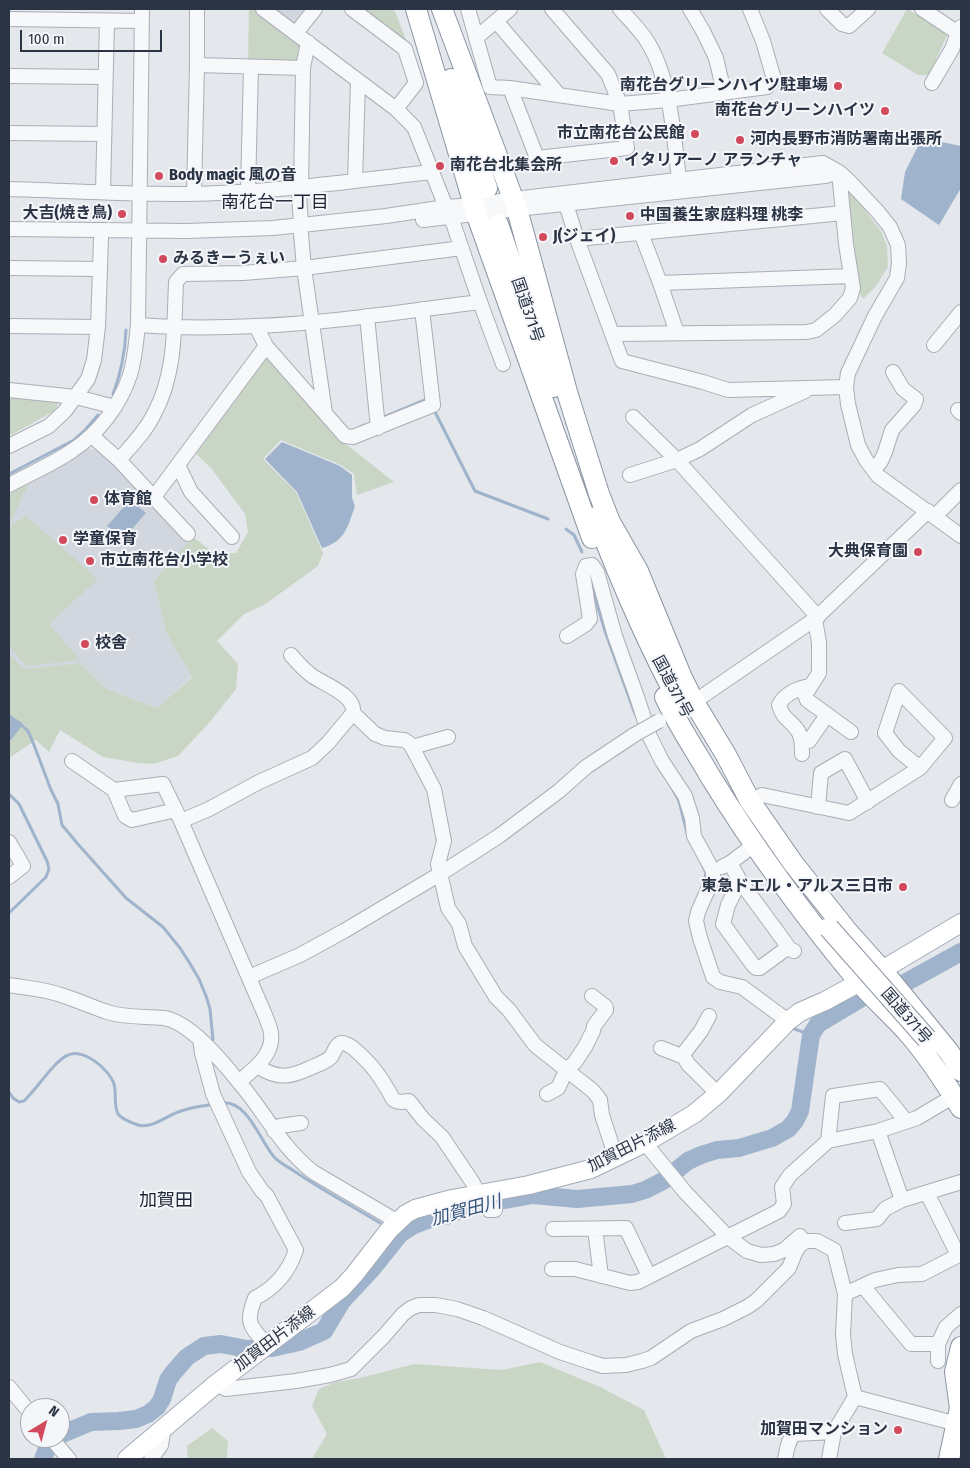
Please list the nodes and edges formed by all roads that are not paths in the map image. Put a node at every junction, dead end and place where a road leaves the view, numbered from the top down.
1 (197, 9) edge
2 (263, 9) edge
3 (315, 9) edge
4 (352, 9) edge
5 (416, 9) edge
6 (427, 9) edge
7 (442, 9) edge
8 (468, 9) edge
9 (510, 9) edge
10 (552, 9) edge
11 (620, 9) edge
12 (690, 9) edge
13 (750, 9) edge
14 (826, 9) edge
15 (868, 9) edge
16 (922, 9) edge
17 (142, 15) edge
18 (9, 18) edge
19 (107, 20) junction
20 (496, 21) junction
21 (960, 30) edge
22 (296, 33) junction
23 (476, 38) junction
24 (308, 42) junction
25 (957, 52) edge
26 (197, 66) junction
27 (251, 67) junction
28 (304, 68) junction
29 (9, 76) edge
30 (105, 77) junction
31 (358, 81) junction
32 (932, 83) dead end
33 (510, 88) junction
34 (724, 92) junction
35 (559, 95) junction
36 (668, 100) junction
37 (620, 104) junction
38 (396, 109) junction
39 (9, 133) edge
40 (104, 134) junction
41 (431, 172) junction
42 (839, 172) junction
43 (355, 181) junction
44 (680, 186) junction
45 (301, 187) junction
46 (487, 188) dead end
47 (9, 189) edge
48 (103, 191) junction
49 (248, 191) junction
50 (139, 192) junction
51 (194, 193) junction
52 (516, 204) junction
53 (566, 204) junction
54 (461, 210) junction
55 (843, 213) junction
56 (498, 224) dead end
57 (9, 229) edge
58 (301, 230) junction
59 (641, 233) junction
60 (138, 234) junction
61 (9, 237) edge
62 (101, 238) junction
63 (577, 239) junction
64 (462, 248) junction
65 (9, 268) edge
66 (304, 268) junction
67 (99, 269) junction
68 (851, 276) junction
69 (660, 283) junction
70 (480, 302) junction
71 (422, 309) junction
72 (961, 312) edge
73 (367, 316) junction
74 (312, 322) junction
75 (138, 325) junction
76 (9, 326) edge
77 (256, 326) junction
78 (174, 327) junction
79 (98, 328) junction
80 (677, 333) junction
81 (612, 334) junction
82 (934, 345) dead end
83 (266, 346) junction
84 (503, 364) dead end
85 (893, 372) dead end
86 (846, 387) junction
87 (810, 389) junction
88 (9, 390) edge
89 (76, 397) junction
90 (115, 407) junction
91 (325, 412) junction
92 (633, 417) dead end
93 (378, 428) junction
94 (92, 436) junction
95 (9, 446) edge
96 (120, 460) junction
97 (677, 460) junction
98 (178, 464) junction
99 (874, 470) junction
100 (630, 475) dead end
101 (9, 485) edge
102 (961, 490) edge
103 (154, 497) junction
104 (932, 514) junction
105 (600, 526) junction
106 (188, 534) dead end
107 (961, 536) edge
108 (232, 537) dead end
109 (598, 549) junction
110 (621, 581) junction
111 (636, 616) junction
112 (817, 618) junction
113 (567, 636) dead end
114 (291, 655) dead end
115 (650, 662) junction
116 (682, 678) junction
117 (810, 686) junction
118 (697, 707) junction
119 (353, 714) junction
120 (827, 714) junction
121 (666, 717) junction
122 (851, 732) dead end
123 (448, 737) dead end
124 (809, 741) dead end
125 (412, 747) junction
126 (802, 754) dead end
127 (72, 762) dead end
128 (920, 768) junction
129 (961, 784) edge
130 (728, 786) junction
131 (114, 790) junction
132 (952, 800) dead end
133 (750, 801) junction
134 (868, 802) junction
135 (818, 807) junction
136 (179, 815) junction
137 (9, 842) edge
138 (754, 845) junction
139 (730, 863) junction
140 (713, 871) junction
141 (440, 874) junction
142 (9, 877) edge
143 (740, 881) junction
144 (961, 924) edge
145 (882, 970) junction
146 (249, 977) junction
147 (860, 982) junction
148 (9, 985) edge
149 (592, 996) dead end
150 (709, 1016) dead end
151 (788, 1020) junction
152 (200, 1039) junction
153 (661, 1048) dead end
154 (684, 1058) junction
155 (257, 1066) junction
156 (566, 1071) junction
157 (961, 1071) edge
158 (240, 1082) junction
159 (547, 1094) dead end
160 (718, 1094) junction
161 (959, 1097) edge
162 (906, 1121) junction
163 (301, 1123) dead end
164 (274, 1131) junction
165 (878, 1131) junction
166 (828, 1141) junction
167 (645, 1143) junction
168 (616, 1158) junction
169 (961, 1182) edge
170 (927, 1193) junction
171 (902, 1200) junction
172 (487, 1201) junction
173 (398, 1222) junction
174 (845, 1223) dead end
175 (553, 1229) dead end
176 (595, 1229) junction
177 (728, 1237) junction
178 (814, 1241) junction
179 (960, 1254) edge
180 (552, 1269) dead end
181 (602, 1276) junction
182 (649, 1276) junction
183 (863, 1286) junction
184 (845, 1294) junction
185 (961, 1314) edge
186 (269, 1340) junction
187 (938, 1344) junction
188 (961, 1347) edge
189 (938, 1361) dead end
190 (216, 1384) junction
191 (9, 1387) edge
192 (855, 1397) junction
193 (20, 1401) edge
194 (960, 1415) edge
195 (164, 1428) junction
196 (834, 1432) junction
197 (127, 1459) edge
198 (151, 1459) edge
199 (785, 1459) edge
200 (829, 1459) edge
201 (949, 1459) edge

1 - 26 street
2 - 22 street
3 - 22 street
4 - 38 street
5 - 54 highway
6 - 46 highway
7 - 52 highway
8 - 23 street
9 - 20 street
10 - 37 street
11 - 36 street
12 - 34 street
13 - 34 street
14 - 15 street
16 - 21 street
17 - 19 street
17 - 50 street
18 - 19 street
19 - 30 street
20 - 23 street
20 - 35 street
21 - 25 street
22 - 24 street
23 - 33 street
24 - 28 street
24 - 31 street
25 - 32 street
26 - 27 street
26 - 51 street
27 - 28 street
27 - 49 street
28 - 45 street
29 - 30 street
30 - 40 street
31 - 38 street
31 - 43 street
33 - 35 street
33 - 37 street
34 - 36 street
35 - 37 street
36 - 37 street
36 - 44 street
38 - 41 street
39 - 40 street
40 - 48 street
41 - 43 street
41 - 54 street
42 - 44 street
42 - 55 street
42 - 86 street
43 - 45 street
44 - 52 street
44 - 53 street
45 - 49 street
45 - 58 street
47 - 48 street
48 - 50 street
49 - 51 street
50 - 51 street
50 - 60 street
52 - 53 street
52 - 54 street
52 - 116 highway
53 - 63 street
54 - 58 street
54 - 64 street
54 - 109 highway
55 - 59 street
55 - 68 street
56 - 105 highway, 国道371号
57 - 60 street
58 - 60 street
58 - 66 street
59 - 63 street
59 - 69 street
60 - 62 street
60 - 75 street
61 - 62 street
62 - 67 street
63 - 81 street
64 - 66 street
64 - 70 street
65 - 67 street
66 - 74 street
66 - 78 street
67 - 79 street
68 - 69 street
68 - 80 street
69 - 80 street
70 - 71 street
70 - 84 street
71 - 73 street
71 - 93 street
72 - 82 street
73 - 74 street
73 - 93 street
74 - 77 street
74 - 91 street
75 - 78 street
75 - 90 street
76 - 79 street
77 - 78 street
77 - 83 street
78 - 96 street
79 - 89 street
80 - 81 street
81 - 87 street
83 - 91 street
83 - 98 street
85 - 99 street
86 - 87 street
86 - 99 street
87 - 97 street
88 - 89 street
89 - 90 street
89 - 95 street
90 - 94 street
91 - 93 street
92 - 97 street
94 - 96 street
94 - 101 street
96 - 103 street
97 - 100 street
97 - 112 street
98 - 103 street
98 - 108 street
99 - 104 street
102 - 104 street
103 - 106 street
104 - 107 street
104 - 112 street
105 - 110 highway, 国道371号
105 - 116 highway
109 - 110 highway
109 - 115 highway
110 - 111 highway, 国道371号
111 - 115 highway
111 - 130 highway, 国道371号
112 - 117 street
112 - 118 street
113 - 140 street
114 - 119 street
115 - 121 highway
116 - 118 highway
117 - 120 street
117 - 126 street
118 - 130 highway
118 - 133 highway
119 - 125 street
119 - 136 street
120 - 122 street
120 - 124 street
121 - 138 highway
121 - 141 street, bridge
123 - 125 street
125 - 141 street
127 - 131 street
128 - 128 street
128 - 134 street
129 - 132 street
130 - 161 highway, 国道371号, bridge
131 - 136 street
131 - 136 street
133 - 135 street
133 - 145 highway
134 - 135 street
134 - 135 street
136 - 146 street
137 - 142 street
138 - 139 street
138 - 147 highway
139 - 140 street
139 - 143 street
140 - 151 street
141 - 146 street
141 - 156 street
143 - 143 street
144 - 145 main road, 加賀田片添線
145 - 147 main road, 加賀田片添線
145 - 157 highway
146 - 155 street
147 - 151 main road, 加賀田片添線
147 - 161 highway
148 - 152 street
149 - 156 street
150 - 154 street
151 - 160 main road, 加賀田片添線
152 - 158 street
152 - 186 street
153 - 154 street
154 - 160 street
155 - 158 street
155 - 172 street
156 - 159 street
156 - 168 street
158 - 164 street
160 - 167 main road, 加賀田片添線
161 - 162 street
162 - 165 street
162 - 166 street
163 - 164 street
164 - 173 street
165 - 166 street
165 - 171 street
166 - 177 street
167 - 168 main road, 加賀田片添線
167 - 177 street
168 - 172 main road, 加賀田片添線
169 - 170 street
170 - 171 street
170 - 179 street
171 - 174 street
172 - 173 main road, 加賀田片添線
173 - 186 main road, 加賀田片添線
175 - 176 street
176 - 181 street
176 - 182 street
177 - 178 street
177 - 182 street
178 - 184 street
178 - 190 street
179 - 183 street
180 - 181 street
181 - 182 street
183 - 184 street
183 - 187 street
184 - 192 street
185 - 187 street
186 - 190 main road, 加賀田片添線
187 - 189 street
188 - 194 highway
190 - 195 main road, 加賀田片添線
191 - 193 street
192 - 194 street
192 - 196 street
194 - 201 highway
195 - 197 main road, 加賀田片添線
195 - 198 street
196 - 199 street
196 - 200 street

